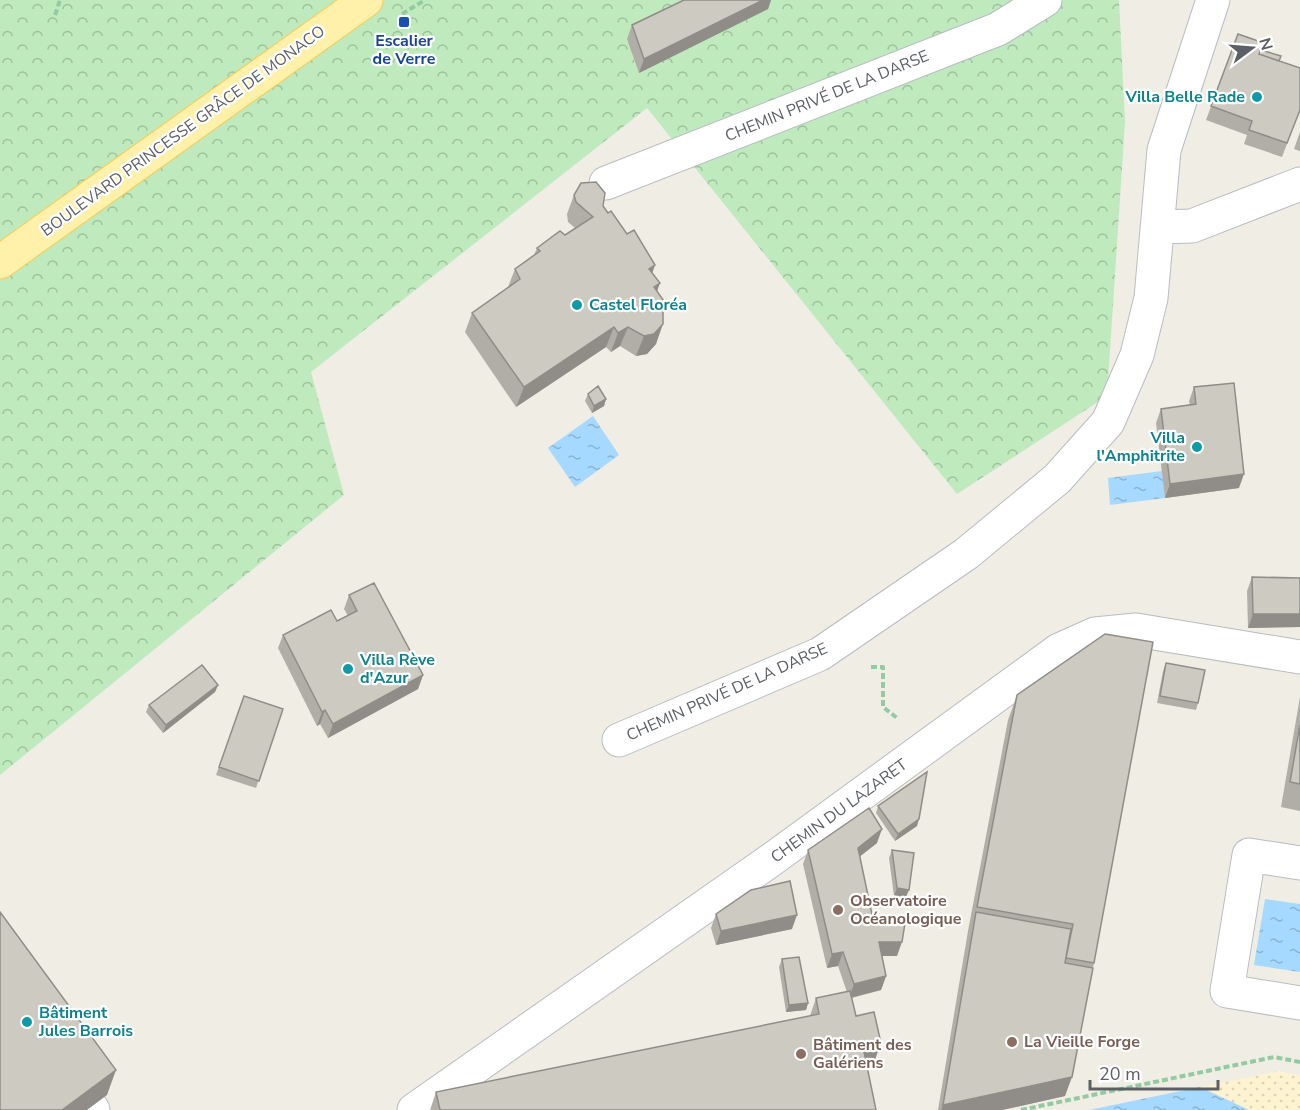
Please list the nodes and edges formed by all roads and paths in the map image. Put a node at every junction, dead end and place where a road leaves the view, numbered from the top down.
1 (60, 0) edge
2 (366, 0) edge
3 (1045, 0) edge
4 (1213, 0) edge
5 (55, 15) dead end
6 (606, 183) dead end
7 (1300, 184) edge
8 (1158, 227) junction
9 (0, 262) edge
10 (820, 654) junction
11 (1300, 657) edge
12 (905, 713) dead end
13 (619, 740) dead end
14 (1300, 863) edge
15 (1300, 1003) edge
16 (1300, 1062) edge
17 (414, 1110) edge
18 (1021, 1110) edge

1 - 5 path
2 - 9 main road, BOULEVARD PRINCESSE GRÂCE DE MONACO
3 - 6 street, CHEMIN PRIVÉ DE LA DARSE
4 - 8 street, CHEMIN PRIVÉ DE LA DARSE
7 - 8 street
8 - 10 street, CHEMIN PRIVÉ DE LA DARSE
10 - 12 path
10 - 13 street, CHEMIN PRIVÉ DE LA DARSE
11 - 17 street, CHEMIN DU LAZARET
14 - 15 street
16 - 18 path

